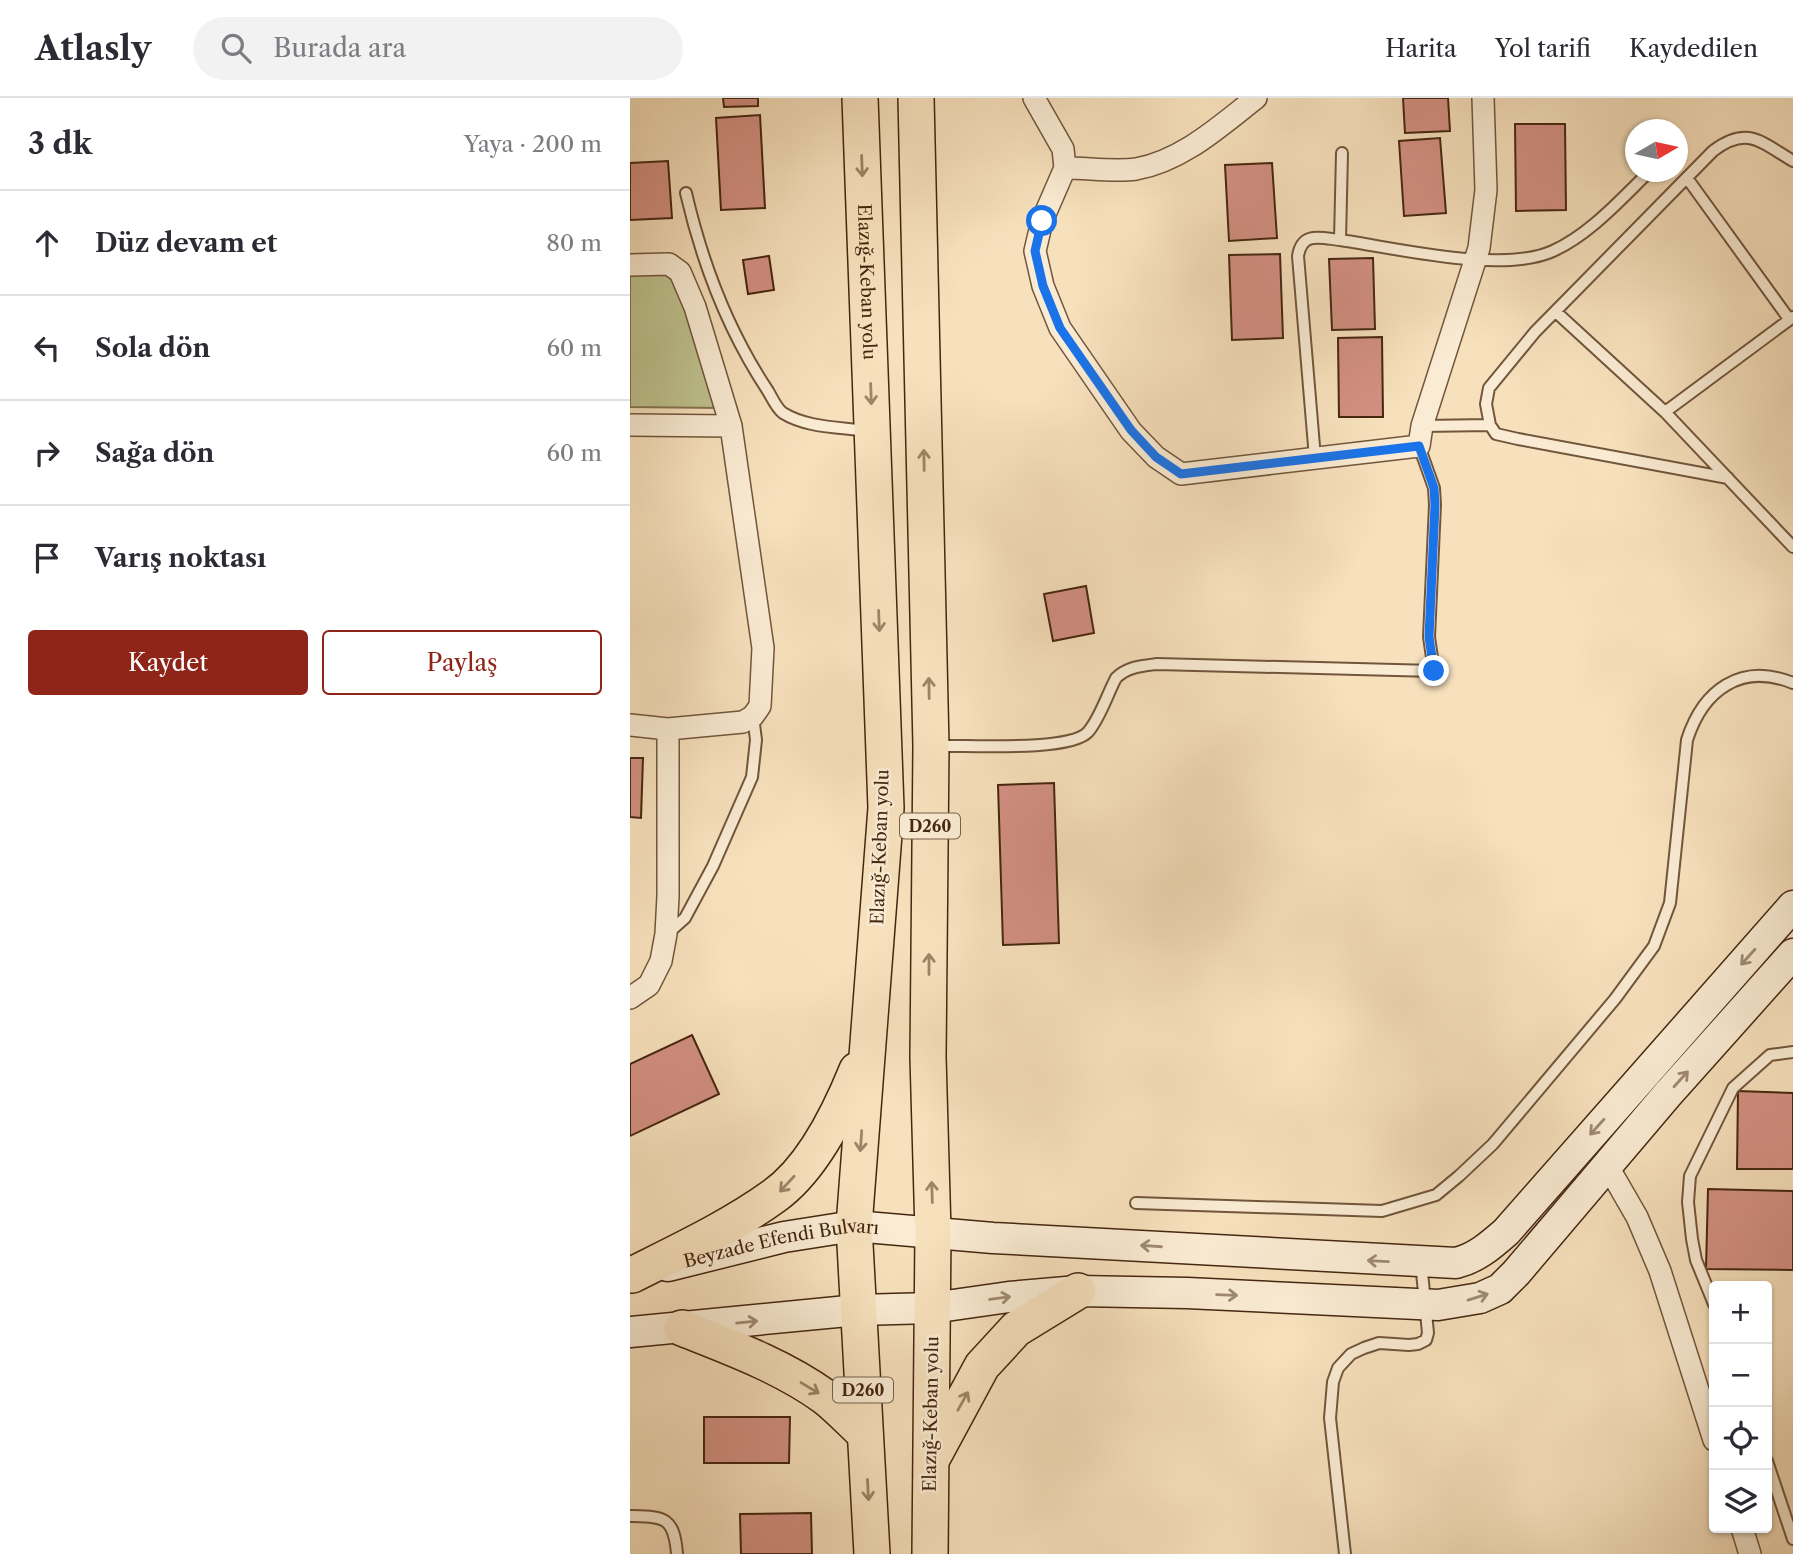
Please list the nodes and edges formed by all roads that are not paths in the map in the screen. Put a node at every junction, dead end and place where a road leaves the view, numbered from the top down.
1 (860, 98) edge
2 (916, 98) edge
3 (1034, 98) edge
4 (1256, 98) edge
5 (1483, 98) edge
6 (1342, 153) dead end
7 (1793, 161) edge
8 (1065, 168) junction
9 (1688, 177) edge
10 (1688, 179) edge
11 (1638, 182) edge
12 (1683, 182) edge
13 (686, 192) dead end
14 (1340, 240) junction
15 (1475, 260) junction
16 (630, 265) edge
17 (1556, 312) junction
18 (1791, 318) edge
19 (1665, 412) junction
20 (630, 425) edge
21 (1490, 425) junction
22 (731, 426) junction
23 (872, 431) junction
24 (1421, 436) junction
25 (1315, 458) junction
26 (1728, 478) junction
27 (1793, 547) edge
28 (1793, 683) edge
29 (753, 716) junction
30 (630, 725) edge
31 (668, 729) junction
32 (931, 746) junction
33 (1793, 906) edge
34 (666, 934) junction
35 (1793, 954) edge
36 (630, 998) edge
37 (869, 1041) junction
38 (1793, 1052) edge
39 (1607, 1165) junction
40 (1136, 1203) dead end
41 (854, 1226) junction
42 (933, 1232) junction
43 (1421, 1262) junction
44 (631, 1275) edge
45 (1078, 1291) junction
46 (1709, 1292) edge
47 (1427, 1304) junction
48 (932, 1308) junction
49 (858, 1310) junction
50 (682, 1328) junction
51 (630, 1332) edge
52 (1709, 1424) edge
53 (865, 1434) junction
54 (931, 1461) junction
55 (1770, 1470) edge
56 (630, 1516) edge
57 (1744, 1533) edge
58 (1793, 1539) edge
59 (677, 1554) edge
60 (872, 1554) edge
61 (930, 1554) edge
62 (1345, 1554) edge
63 (1750, 1554) edge

1 -> 23 highway, Elazığ-Keban yolu / D260
32 -> 2 highway, Elazığ-Keban yolu / D260
3 - 8 street
4 - 8 street
5 - 15 street
6 - 14 lane
7 - 9 lane
8 - 25 street
10 - 18 lane
11 - 15 lane
12 - 17 lane
13 - 23 lane
14 - 15 lane
14 - 25 lane
15 - 24 street
16 - 22 street
17 - 19 lane
17 - 21 lane
18 - 19 lane
19 - 26 lane
20 - 22 street
21 - 24 lane
21 - 26 lane
22 - 29 street
23 -> 37 highway, Elazığ-Keban yolu / D260
24 - 25 street
24 - 32 lane
26 - 27 lane
28 - 40 lane
29 - 31 street
29 - 34 lane
30 - 31 street
31 - 34 street
42 -> 32 highway, Elazığ-Keban yolu / D260
33 -> 43 main road, Beyzade Efendi Bulvarı
34 - 36 street
39 -> 35 main road
37 -> 41 highway, Elazığ-Keban yolu / D260
37 -> 44 highway
38 - 46 lane
47 -> 39 main road
39 - 52 street
41 - 42 main road, Beyzade Efendi Bulvarı
41 - 44 main road, Beyzade Efendi Bulvarı
41 - 49 highway, Elazığ-Keban yolu / D260
43 -> 42 main road, Beyzade Efendi Bulvarı
42 - 48 highway, Elazığ-Keban yolu / D260
43 - 47 lane
45 -> 47 main road
48 -> 45 main road
54 -> 45 highway
47 - 62 lane
48 - 49 main road
48 - 54 highway, Elazığ-Keban yolu / D260
50 -> 49 main road
49 - 53 highway, Elazığ-Keban yolu / D260
50 - 51 main road
50 -> 53 highway
53 -> 60 highway, Elazığ-Keban yolu / D260
54 - 61 highway, Elazığ-Keban yolu / D260
55 - 58 lane
56 - 59 lane
57 - 63 street

